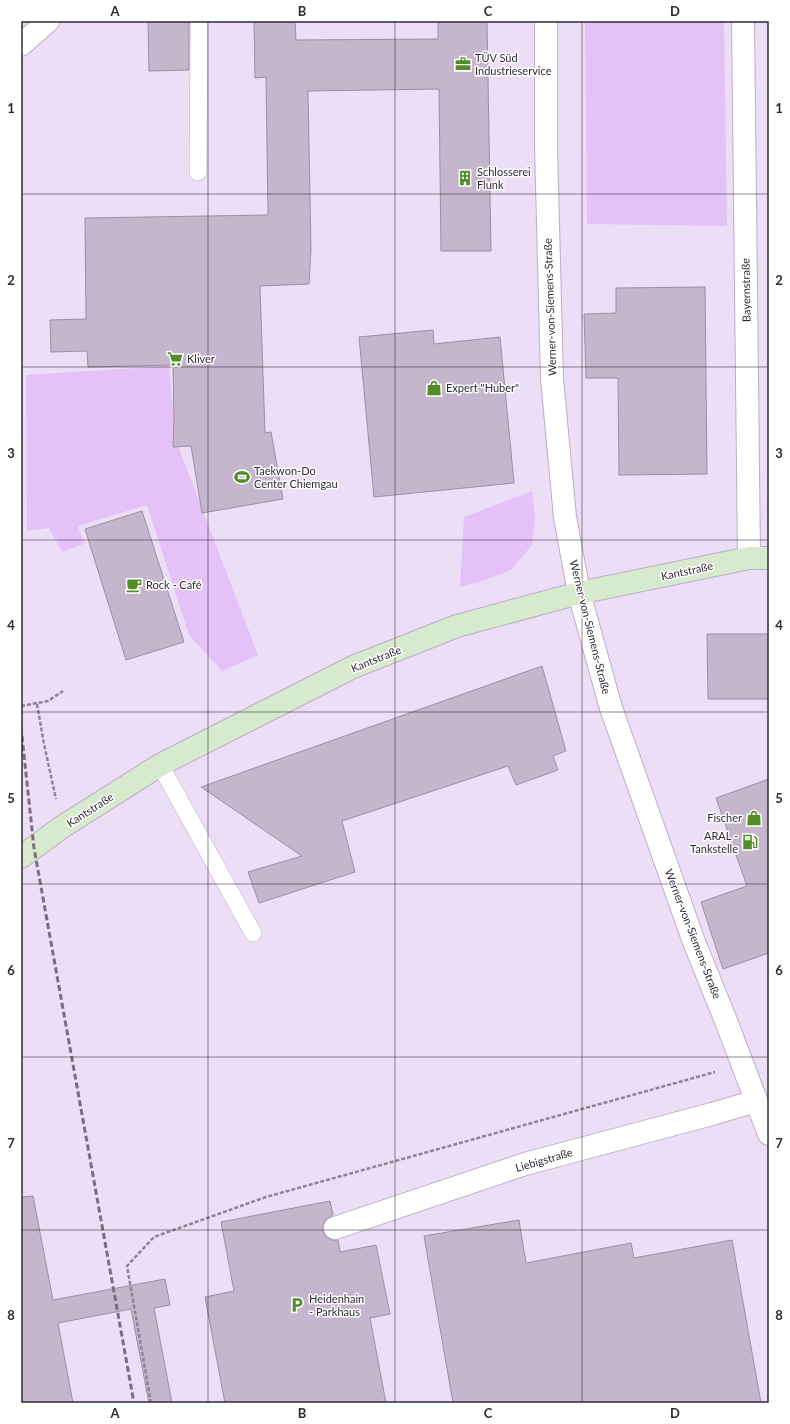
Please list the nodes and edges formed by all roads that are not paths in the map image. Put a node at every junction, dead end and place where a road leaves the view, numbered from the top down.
1 (48, 21) edge
2 (199, 21) edge
3 (546, 21) edge
4 (743, 21) edge
5 (21, 45) edge
6 (198, 172) dead end
7 (759, 558) edge
8 (580, 593) junction
9 (160, 764) junction
10 (21, 856) edge
11 (252, 933) dead end
12 (756, 1100) junction
13 (769, 1134) edge
14 (336, 1228) dead end

1 - 5 street
2 - 6 lane
3 - 8 street, Werner-von-Siemens-Straße
4 - 7 street, Bayernstraße
7 - 8 main road, Kantstraße
8 - 9 main road, Kantstraße
8 - 12 street, Werner-von-Siemens-Straße
9 - 10 main road, Kantstraße
9 - 11 lane
12 - 13 street, Werner-von-Siemens-Straße
12 - 14 street, Liebigstraße

